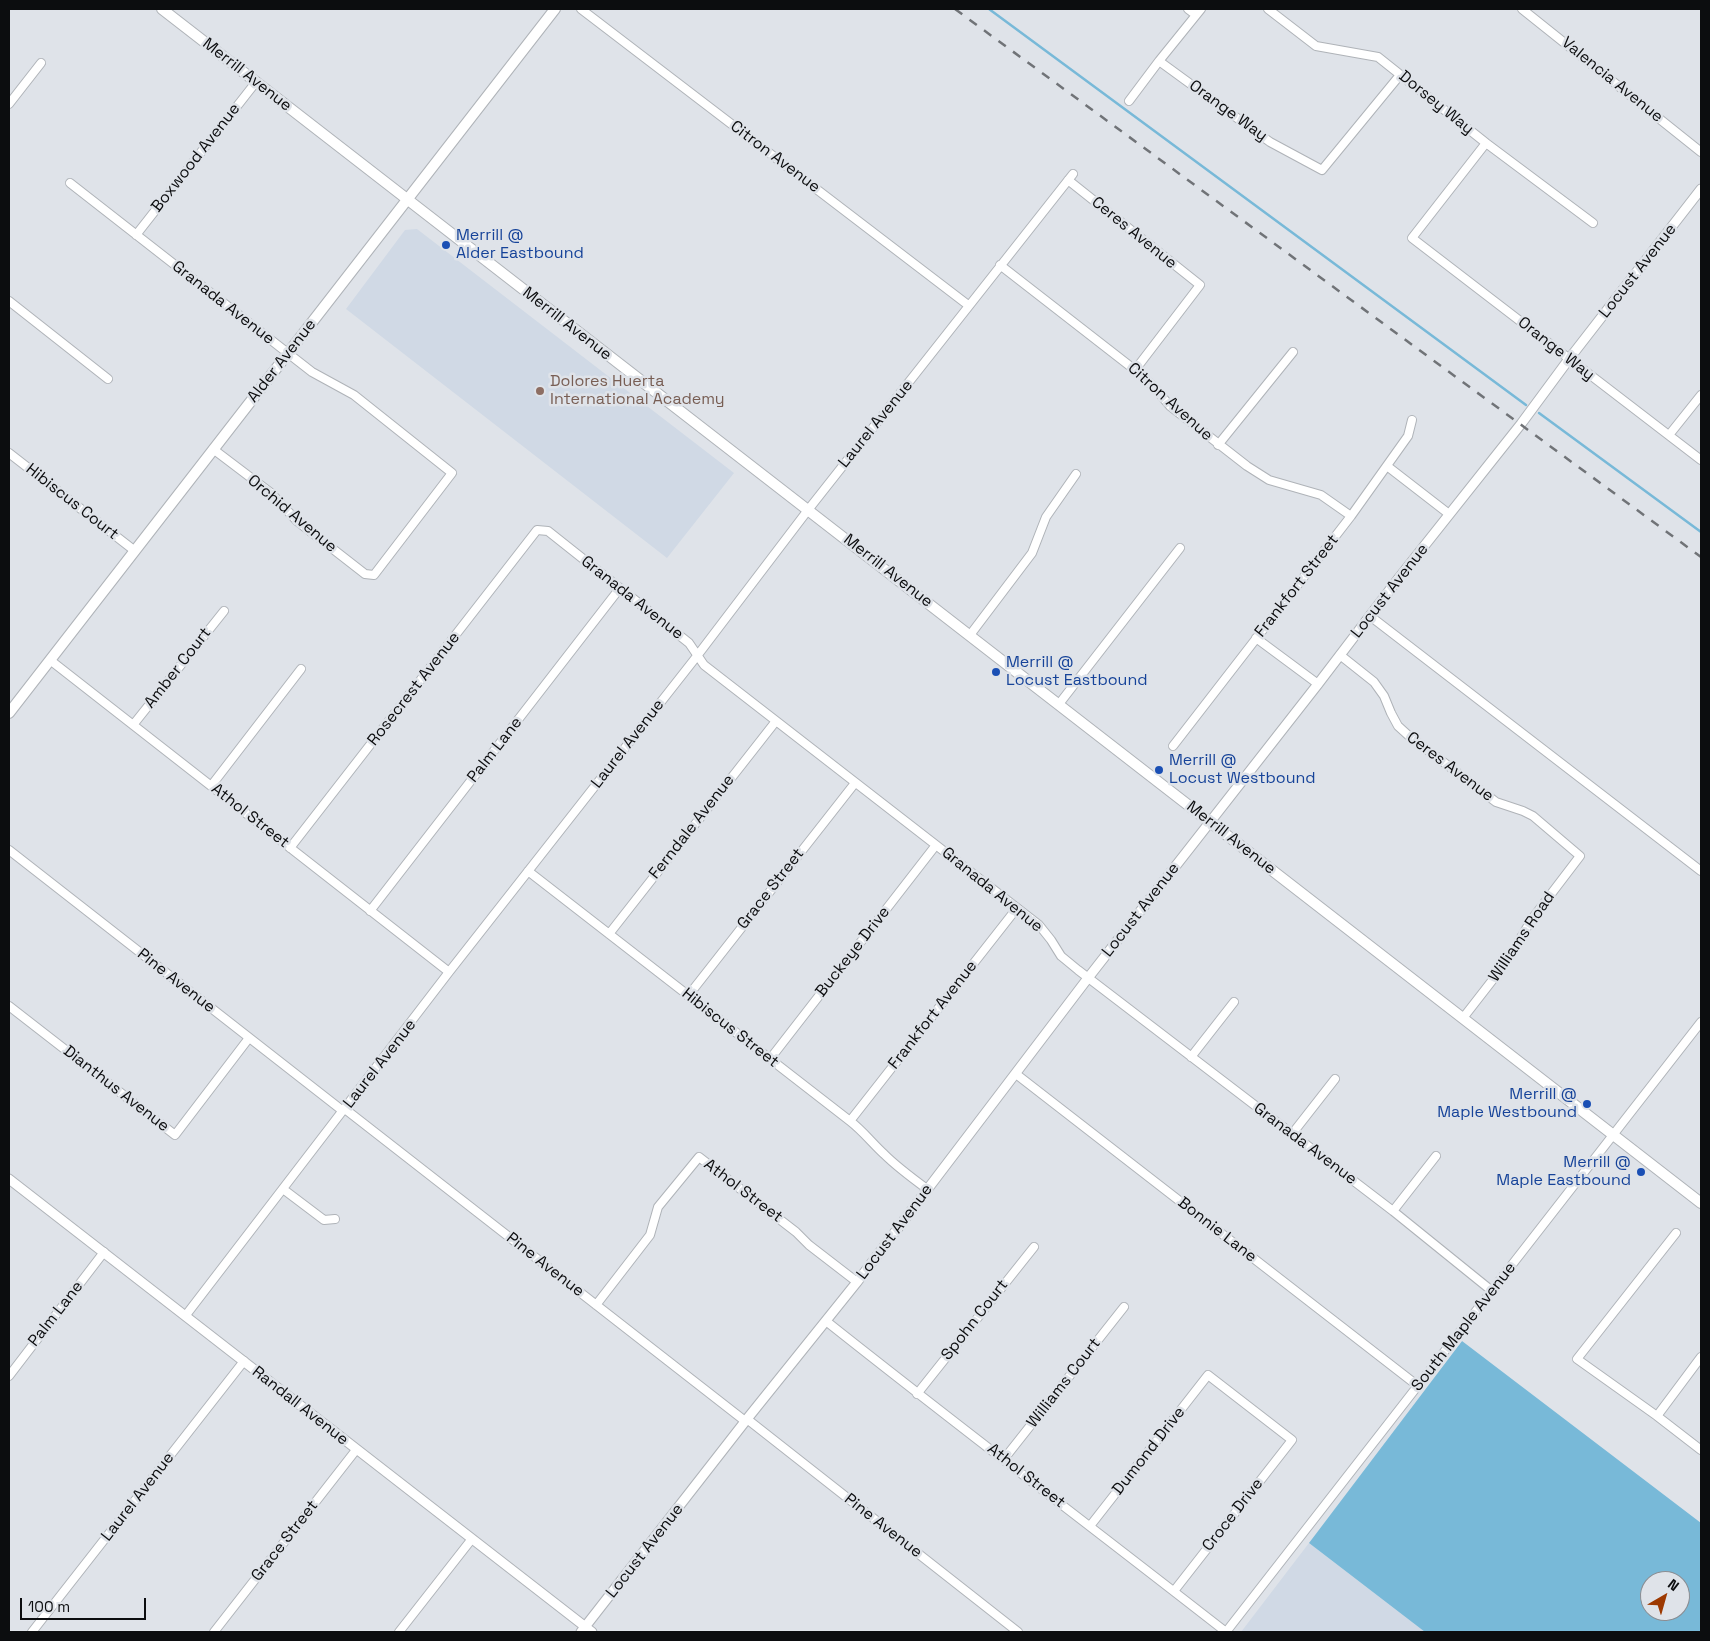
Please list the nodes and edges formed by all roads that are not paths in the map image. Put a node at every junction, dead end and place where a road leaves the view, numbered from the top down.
1 (162, 9) edge
2 (555, 9) edge
3 (581, 9) edge
4 (1188, 9) edge
5 (1268, 9) edge
6 (1524, 9) edge
7 (1199, 12) edge
8 (1159, 61) junction
9 (41, 63) dead end
10 (1400, 75) junction
11 (256, 82) junction
12 (1129, 101) dead end
13 (9, 104) edge
14 (1486, 143) junction
15 (1701, 152) edge
16 (1070, 177) joint
17 (70, 183) dead end
18 (1701, 189) edge
19 (407, 200) junction
20 (1593, 223) dead end
21 (136, 235) junction
22 (1000, 265) junction
23 (9, 301) edge
24 (968, 305) junction
25 (1293, 352) dead end
26 (288, 353) junction
27 (1569, 359) junction
28 (1135, 370) junction
29 (108, 378) dead end
30 (1701, 395) edge
31 (1412, 420) dead end
32 (1669, 436) junction
33 (1218, 445) junction
34 (213, 449) junction
35 (9, 453) edge
36 (1701, 460) edge
37 (1387, 466) junction
38 (1076, 474) dead end
39 (808, 510) junction
40 (1449, 514) junction
41 (1351, 516) junction
42 (538, 530) joint
43 (1180, 548) dead end
44 (135, 551) junction
45 (374, 575) joint
46 (620, 588) junction
47 (224, 611) dead end
48 (1370, 616) junction
49 (970, 635) junction
50 (1256, 638) junction
51 (1340, 655) junction
52 (697, 656) junction
53 (50, 660) junction
54 (301, 669) dead end
55 (1318, 684) junction
56 (1059, 704) junction
57 (9, 713) edge
58 (776, 721) junction
59 (133, 725) junction
60 (1173, 746) dead end
61 (855, 783) junction
62 (211, 786) junction
63 (1210, 821) junction
64 (936, 845) junction
65 (290, 848) junction
66 (9, 850) edge
67 (1580, 856) joint
68 (528, 871) junction
69 (1701, 871) edge
70 (1017, 908) junction
71 (370, 911) junction
72 (609, 934) junction
73 (449, 972) junction
74 (1088, 978) junction
75 (688, 996) junction
76 (1234, 1002) dead end
77 (9, 1006) edge
78 (1463, 1018) junction
79 (1701, 1022) edge
80 (249, 1038) junction
81 (1191, 1057) junction
82 (770, 1059) junction
83 (1016, 1074) junction
84 (1336, 1079) dead end
85 (344, 1110) junction
86 (850, 1121) junction
87 (1292, 1134) junction
88 (1612, 1135) junction
89 (1436, 1156) dead end
90 (9, 1179) edge
91 (283, 1189) junction
92 (927, 1189) junction
93 (1701, 1203) edge
94 (1393, 1211) junction
95 (335, 1219) dead end
96 (1676, 1233) dead end
97 (1034, 1247) dead end
98 (104, 1252) junction
99 (856, 1282) junction
100 (1492, 1291) junction
101 (596, 1305) junction
102 (1124, 1307) dead end
103 (186, 1315) junction
104 (826, 1321) junction
105 (1701, 1358) edge
106 (244, 1361) junction
107 (9, 1376) edge
108 (1418, 1386) junction
109 (917, 1394) junction
110 (1656, 1416) junction
111 (746, 1420) junction
112 (1292, 1440) joint
113 (356, 1450) junction
114 (1701, 1450) edge
115 (1004, 1459) junction
116 (1090, 1526) junction
117 (472, 1540) junction
118 (1174, 1591) junction
119 (586, 1631) edge
120 (32, 1632) edge
121 (214, 1632) edge
122 (399, 1632) edge
123 (1018, 1632) edge
124 (1226, 1632) edge

1 - 11 main road, Merrill Avenue
2 - 19 main road, Alder Avenue
3 - 24 street, Citron Avenue
4 - 7 street
5 - 10 street, Dorsey Way
6 - 15 street, Valencia Avenue
7 - 8 street
8 - 10 street, Orange Way
8 - 12 street
9 - 13 street
10 - 14 street, Dorsey Way
11 - 19 main road, Merrill Avenue
11 - 21 street, Boxwood Avenue
14 - 20 street, Dorsey Way
14 - 27 street, Orange Way
16 - 22 street, Laurel Avenue
16 - 28 street, Ceres Avenue
17 - 21 street, Granada Avenue
18 - 27 street, Locust Avenue
19 - 26 main road, Alder Avenue
19 - 39 main road, Merrill Avenue
21 - 26 street, Granada Avenue
22 - 24 street, Laurel Avenue
22 - 28 street, Citron Avenue
23 - 29 street
24 - 39 street, Laurel Avenue
25 - 33 street
26 - 34 main road, Alder Avenue
26 - 45 street, Granada Avenue
27 - 32 street, Orange Way
27 - 40 street, Locust Avenue
28 - 33 street, Citron Avenue
30 - 32 street
31 - 37 street, Frankfort Street
32 - 36 street, Orange Way
33 - 41 street, Citron Avenue
34 - 44 main road, Alder Avenue
34 - 45 street, Orchid Avenue
35 - 44 street, Hibiscus Court
37 - 40 street
37 - 41 street, Frankfort Street
38 - 49 street
39 - 49 main road, Merrill Avenue
39 - 52 street, Laurel Avenue
40 - 48 street, Locust Avenue
41 - 50 street, Frankfort Street
42 - 46 street, Granada Avenue
42 - 65 street, Rosecrest Avenue
43 - 56 street
44 - 53 main road, Alder Avenue
46 - 52 street, Granada Avenue
46 - 71 street, Palm Lane
47 - 59 street, Amber Court
48 - 51 street, Locust Avenue
48 - 69 street
49 - 56 main road, Merrill Avenue
50 - 55 street
50 - 60 street, Frankfort Street
51 - 55 street, Locust Avenue
51 - 67 street, Ceres Avenue
52 - 58 street, Granada Avenue
52 - 68 street, Laurel Avenue
53 - 57 main road, Alder Avenue
53 - 59 street, Athol Street
54 - 62 street
55 - 63 street, Locust Avenue
56 - 63 main road, Merrill Avenue
58 - 61 street, Granada Avenue
58 - 72 street, Ferndale Avenue
59 - 62 street, Athol Street
61 - 64 street, Granada Avenue
61 - 75 street, Grace Street
62 - 65 street, Athol Street
63 - 74 street, Locust Avenue
63 - 78 main road, Merrill Avenue
64 - 70 street, Granada Avenue
64 - 82 street, Buckeye Drive
65 - 71 street, Athol Street
66 - 80 street, Pine Avenue
67 - 78 street, Williams Road
68 - 72 street, Hibiscus Street
68 - 73 street, Laurel Avenue
70 - 74 street, Granada Avenue
70 - 86 street, Frankfort Avenue
71 - 73 street, Athol Street
72 - 75 street, Hibiscus Street
73 - 85 street, Laurel Avenue
74 - 81 street, Granada Avenue
74 - 83 street, Locust Avenue
75 - 82 street, Hibiscus Street
76 - 81 street
77 - 80 street, Dianthus Avenue
78 - 88 main road, Merrill Avenue
79 - 88 street, South Maple Avenue
80 - 85 street, Pine Avenue
81 - 87 street, Granada Avenue
82 - 86 street, Hibiscus Street
83 - 92 street, Locust Avenue
83 - 108 street, Bonnie Lane
84 - 87 street
85 - 91 street, Laurel Avenue
85 - 101 street, Pine Avenue
86 - 92 street, Hibiscus Street
87 - 94 street, Granada Avenue
88 - 93 main road, Merrill Avenue
88 - 100 street, South Maple Avenue
89 - 94 street
90 - 98 street, Randall Avenue
91 - 95 street
91 - 103 street, Laurel Avenue
92 - 99 street, Locust Avenue
94 - 100 street, Granada Avenue
96 - 110 street
97 - 109 street, Spohn Court
98 - 103 street, Randall Avenue
98 - 107 street, Palm Lane
99 - 101 street, Athol Street
99 - 104 street, Locust Avenue
100 - 108 street, South Maple Avenue
101 - 111 street, Pine Avenue
102 - 115 street, Williams Court
103 - 106 street, Randall Avenue
104 - 109 street, Athol Street
104 - 111 street, Locust Avenue
105 - 110 street
106 - 113 street, Randall Avenue
106 - 120 street, Laurel Avenue
108 - 124 street, South Maple Avenue
109 - 115 street, Athol Street
110 - 114 street
111 - 119 street, Locust Avenue
111 - 123 street, Pine Avenue
112 - 116 street, Dumond Drive
112 - 118 street, Croce Drive
113 - 117 street, Randall Avenue
113 - 121 street, Grace Street
115 - 116 street, Athol Street
116 - 118 street, Athol Street
117 - 119 street, Randall Avenue
117 - 122 street
118 - 124 street, Athol Street

